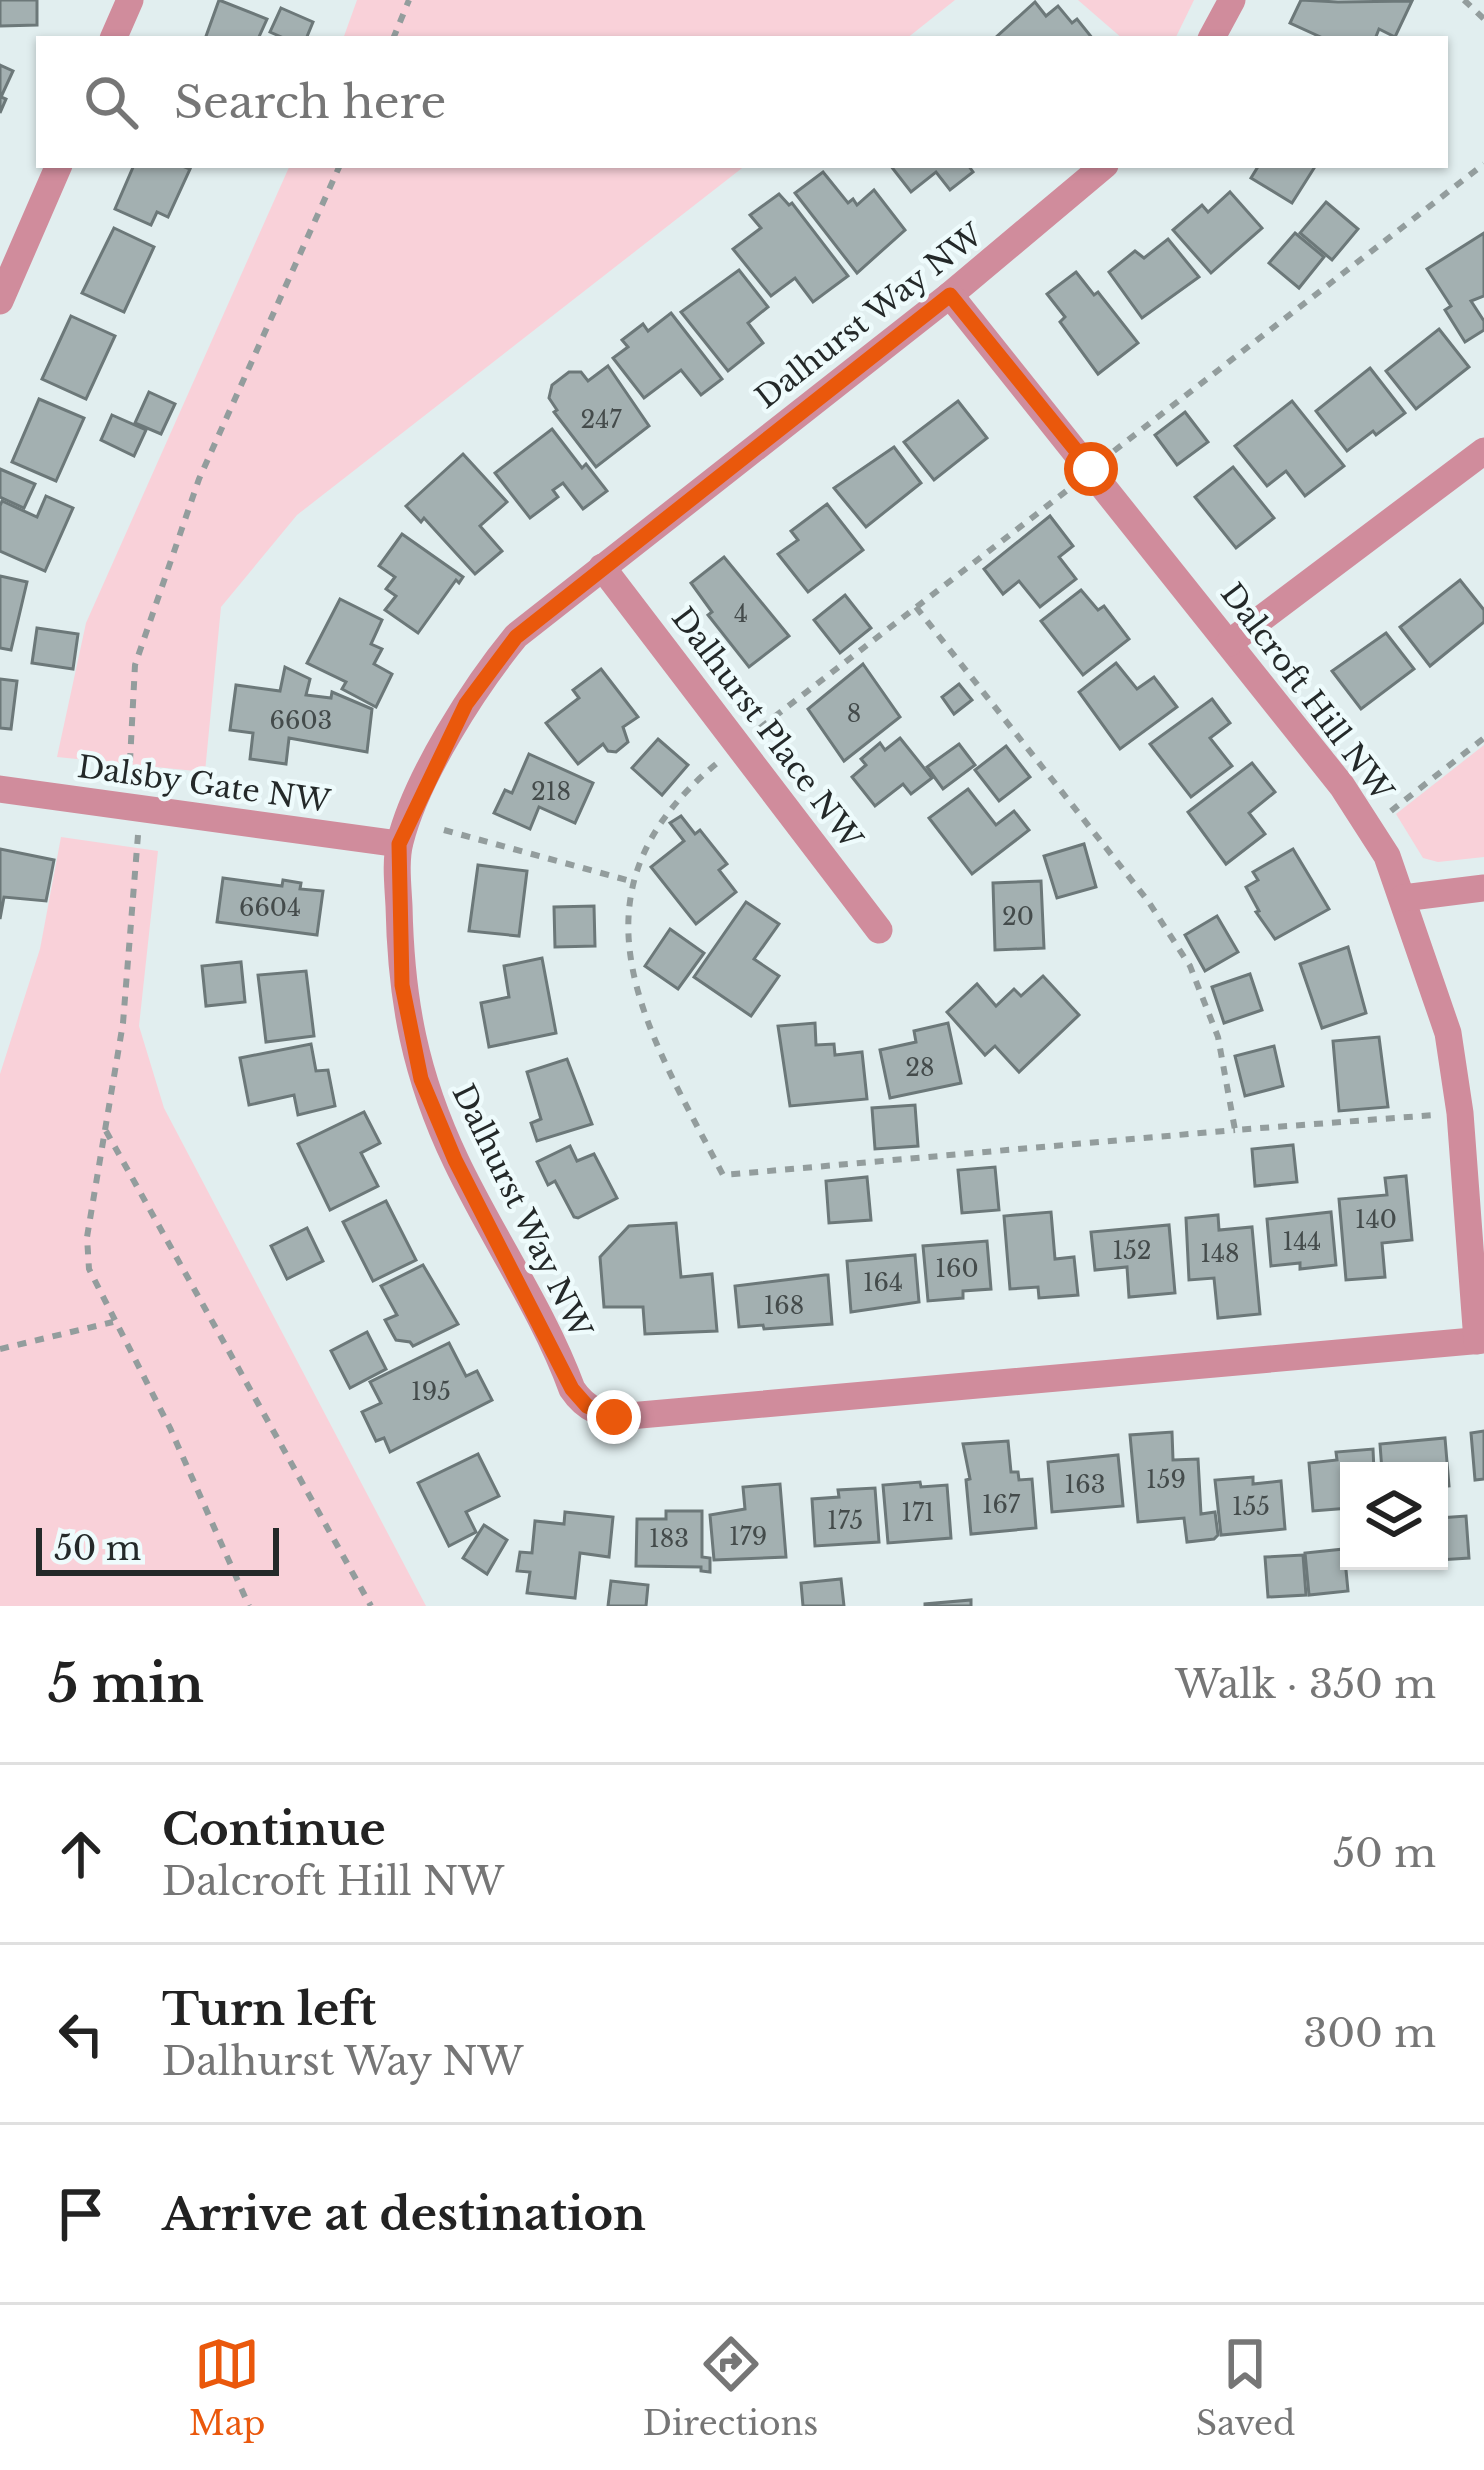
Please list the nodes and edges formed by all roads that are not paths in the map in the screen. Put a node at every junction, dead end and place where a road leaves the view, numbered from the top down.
1 (130, 0) edge
2 (1232, 0) edge
3 (114, 36) edge
4 (1212, 36) edge
5 (58, 168) edge
6 (1101, 168) edge
7 (950, 295) junction
8 (0, 301) edge
9 (1484, 451) edge
10 (602, 567) junction
11 (1229, 644) junction
12 (0, 789) edge
13 (399, 844) junction
14 (1484, 888) edge
15 (1403, 898) junction
16 (878, 930) dead end
17 (1481, 1341) edge

1 - 3 street
2 - 4 street
5 - 8 street
6 - 7 street, Dalhurst Way NW
7 - 10 street, Dalhurst Way NW
7 - 11 street, Dalcroft Hill NW
9 - 11 street
10 - 13 street, Dalhurst Way NW
10 - 16 street, Dalhurst Place NW
11 - 15 street, Dalcroft Hill NW
12 - 13 street, Dalsby Gate NW
13 - 17 street, Dalhurst Way NW
14 - 15 street
15 - 17 street, Dalcroft Hill NW

